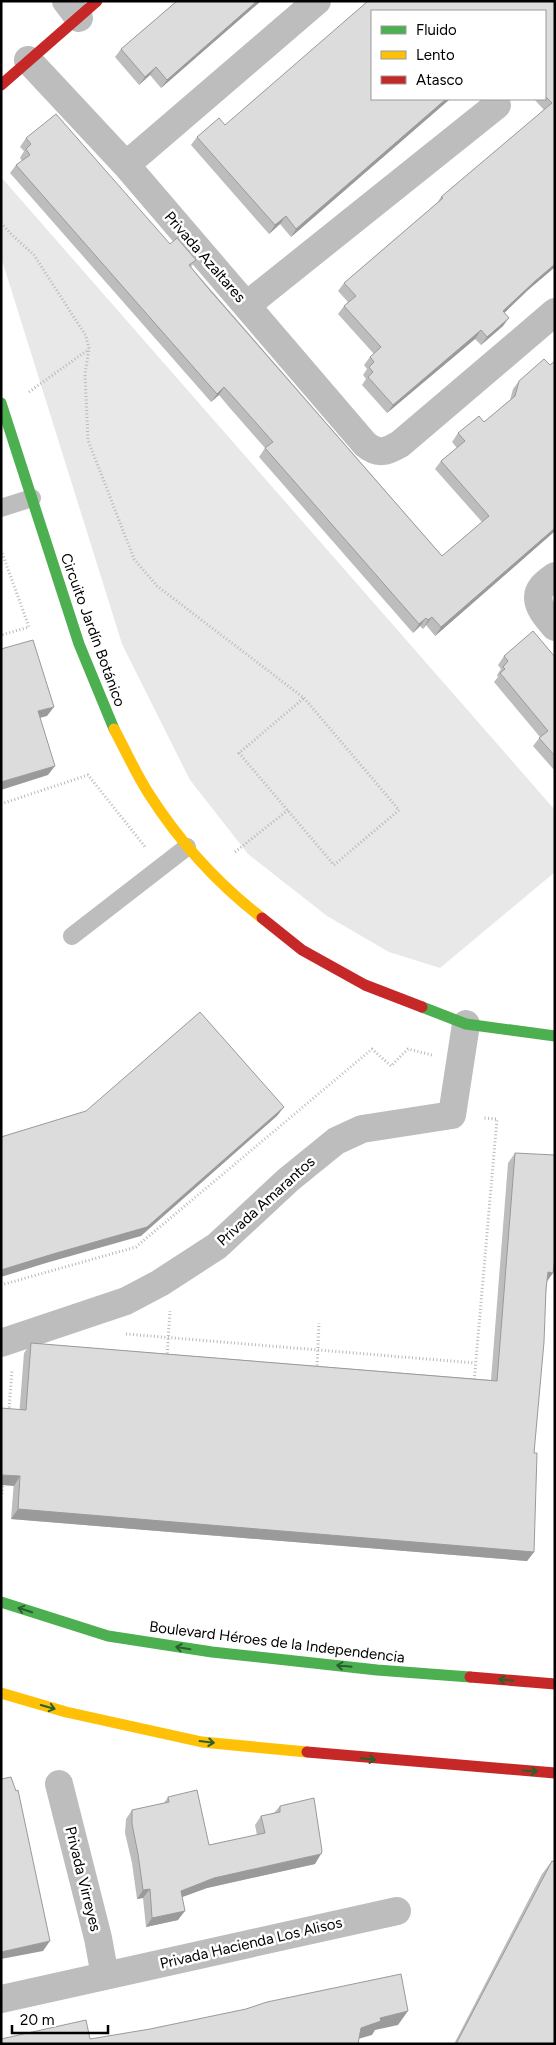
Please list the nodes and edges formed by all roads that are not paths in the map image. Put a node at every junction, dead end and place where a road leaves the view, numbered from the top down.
1 (317, 1) edge
2 (80, 7) edge
3 (28, 60) junction
4 (1, 84) edge
5 (496, 104) dead end
6 (126, 165) junction
7 (247, 305) junction
8 (555, 312) edge
9 (2, 406) edge
10 (32, 498) junction
11 (1, 508) edge
12 (555, 576) edge
13 (555, 627) edge
14 (187, 847) junction
15 (72, 936) dead end
16 (466, 1024) junction
17 (555, 1036) edge
18 (8, 1340) edge
19 (1, 1602) edge
20 (555, 1684) edge
21 (1, 1693) edge
22 (555, 1773) edge
23 (59, 1784) dead end
24 (397, 1911) dead end
25 (105, 1976) junction
26 (1, 1999) edge

1 - 6 street
2 - 3 main road
3 - 4 main road
3 - 6 street, Privada Azaltares
5 - 7 street
6 - 7 street, Privada Azaltares
7 - 8 street, Privada Azaltares
9 - 10 main road, Circuito Jardín Botánico
10 - 11 lane
10 - 14 main road, Circuito Jardín Botánico
12 - 13 street
14 - 15 lane
14 - 16 main road, Circuito Jardín Botánico
16 - 17 main road, Circuito Jardín Botánico
16 - 18 street, Privada Amarantos
20 -> 19 main road, Boulevard Héroes de la Independencia
21 -> 22 main road
23 - 25 street, Privada Virreyes
24 - 25 street, Privada Hacienda Los Alisos
25 - 26 street, Privada Hacienda Los Alisos

